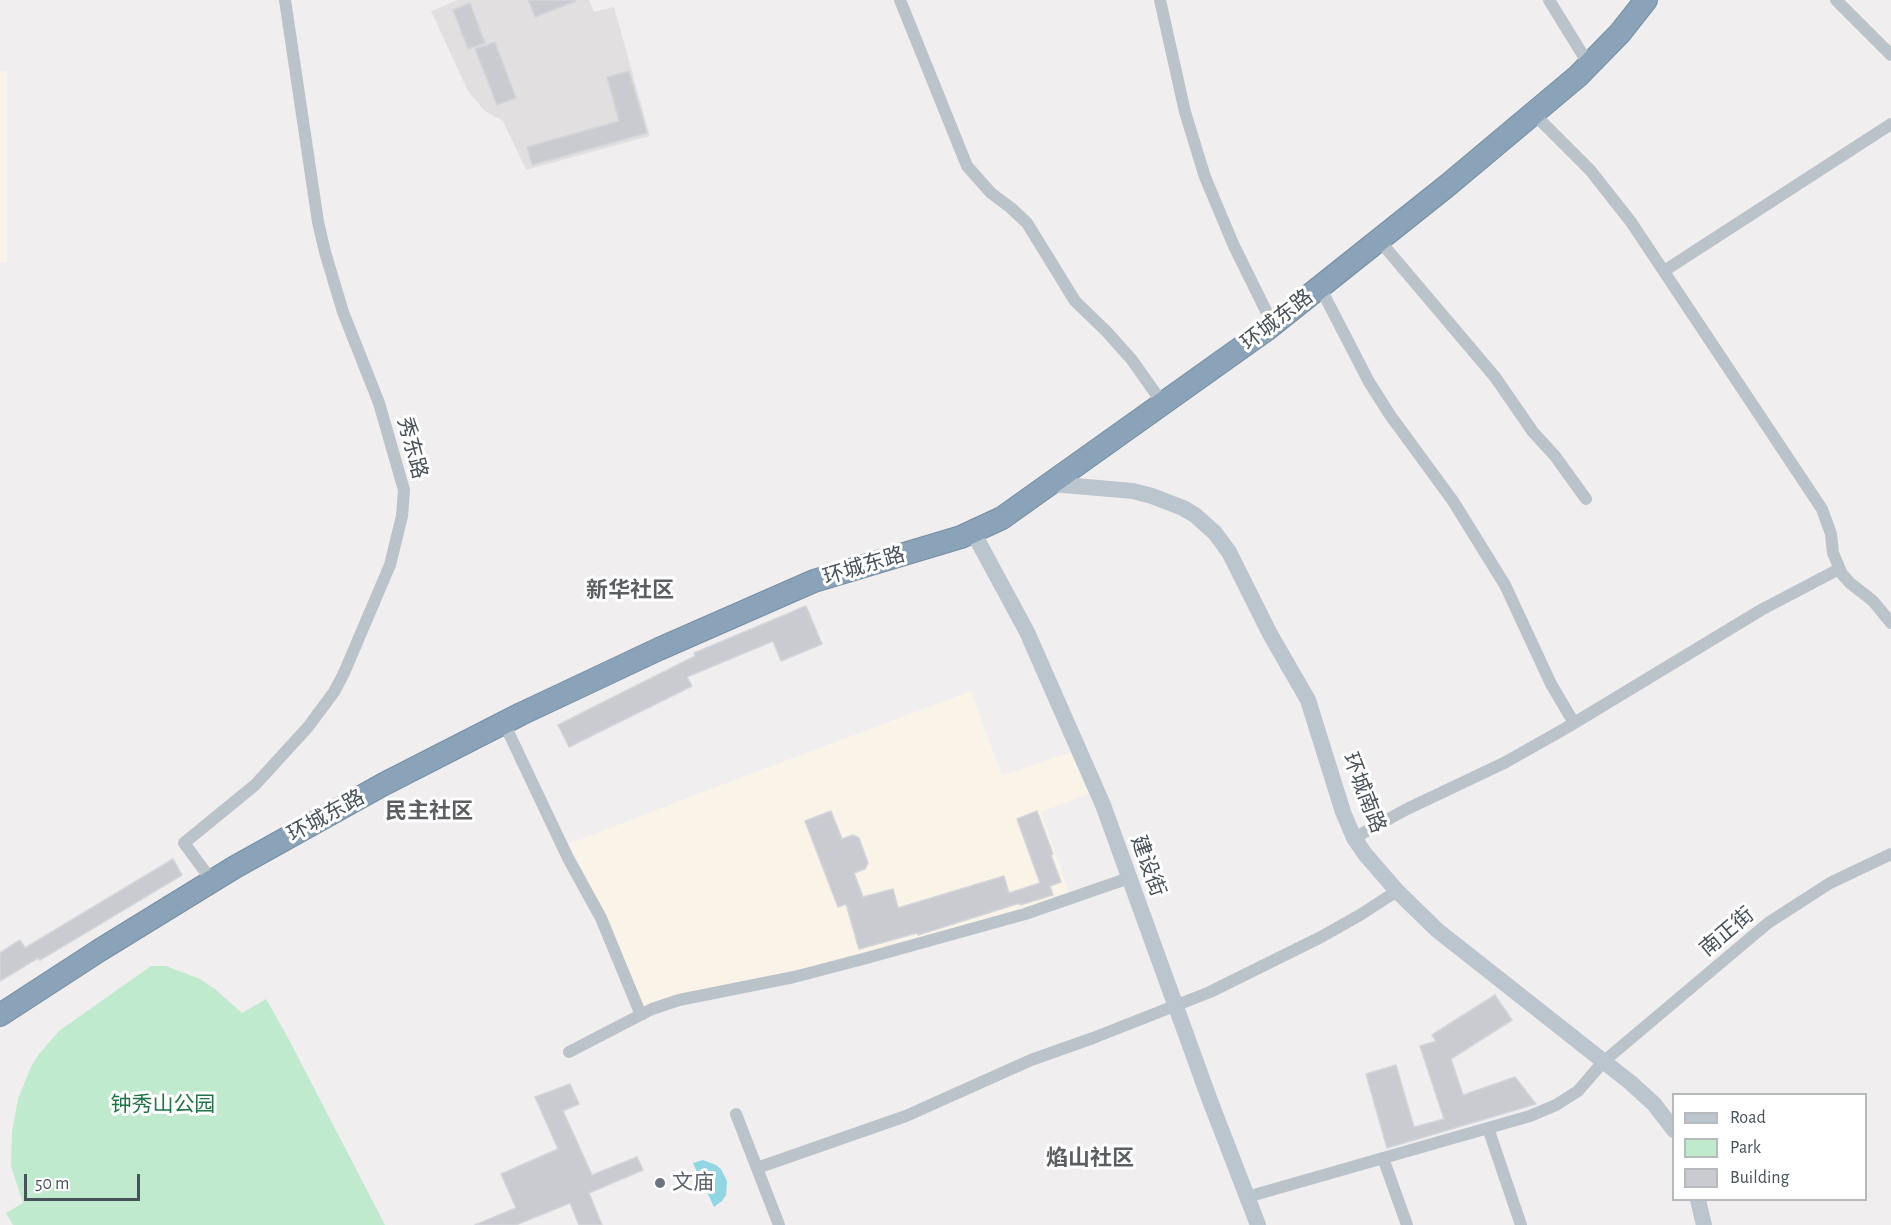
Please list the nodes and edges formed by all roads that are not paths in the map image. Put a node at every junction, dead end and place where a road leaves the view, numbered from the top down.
1 (285, 0) edge
2 (900, 0) edge
3 (1160, 0) edge
4 (1549, 0) edge
5 (1646, 0) edge
6 (1836, 0) edge
7 (1891, 55) edge
8 (1589, 65) junction
9 (1533, 113) junction
10 (1891, 124) edge
11 (1379, 240) junction
12 (1664, 272) junction
13 (1320, 287) junction
14 (1273, 325) junction
15 (1163, 404) junction
16 (1052, 484) junction
17 (1586, 499) dead end
18 (973, 532) junction
19 (1839, 569) junction
20 (1891, 623) edge
21 (504, 723) junction
22 (1574, 723) junction
23 (1354, 838) junction
24 (1891, 854) edge
25 (1129, 878) junction
26 (212, 881) junction
27 (1397, 891) junction
28 (1176, 1006) junction
29 (0, 1015) edge
30 (641, 1015) junction
31 (569, 1052) dead end
32 (1603, 1062) junction
33 (736, 1114) dead end
34 (1672, 1127) edge
35 (1488, 1128) junction
36 (1383, 1158) junction
37 (757, 1168) junction
38 (1247, 1197) junction
39 (1698, 1201) edge
40 (778, 1225) edge
41 (1258, 1225) edge
42 (1407, 1225) edge
43 (1521, 1225) edge
44 (1704, 1225) edge

1 - 26 street, 秀东路
2 - 15 street
3 - 14 street
4 - 8 street
5 - 8 highway, 环城东路
6 - 7 street
8 - 9 highway, 环城东路
9 - 11 highway, 环城东路
9 - 12 street
10 - 12 street
11 - 13 highway, 环城东路
11 - 17 street
12 - 19 street
13 - 14 highway, 环城东路
13 - 22 street
14 - 15 highway, 环城东路
15 - 16 highway, 环城东路
16 - 18 highway, 环城东路
16 - 23 street, 环城南路
18 - 21 highway, 环城东路
18 - 25 street, 建设街
19 - 20 street
19 - 22 street
21 - 26 highway, 环城东路
21 - 30 street
22 - 23 street
23 - 27 street, 环城南路
24 - 32 street, 南正街
25 - 28 street, 建设街
25 - 30 street
26 - 29 highway, 环城东路
27 - 28 street
27 - 32 street, 环城南路
28 - 37 street
28 - 38 street, 建设街
30 - 31 street
32 - 34 street, 环城南路
32 - 35 street, 南正街
33 - 37 street
35 - 36 street, 南正街
35 - 43 street
36 - 38 street, 南正街
36 - 42 street
37 - 40 street
38 - 41 street, 建设街
39 - 44 street

